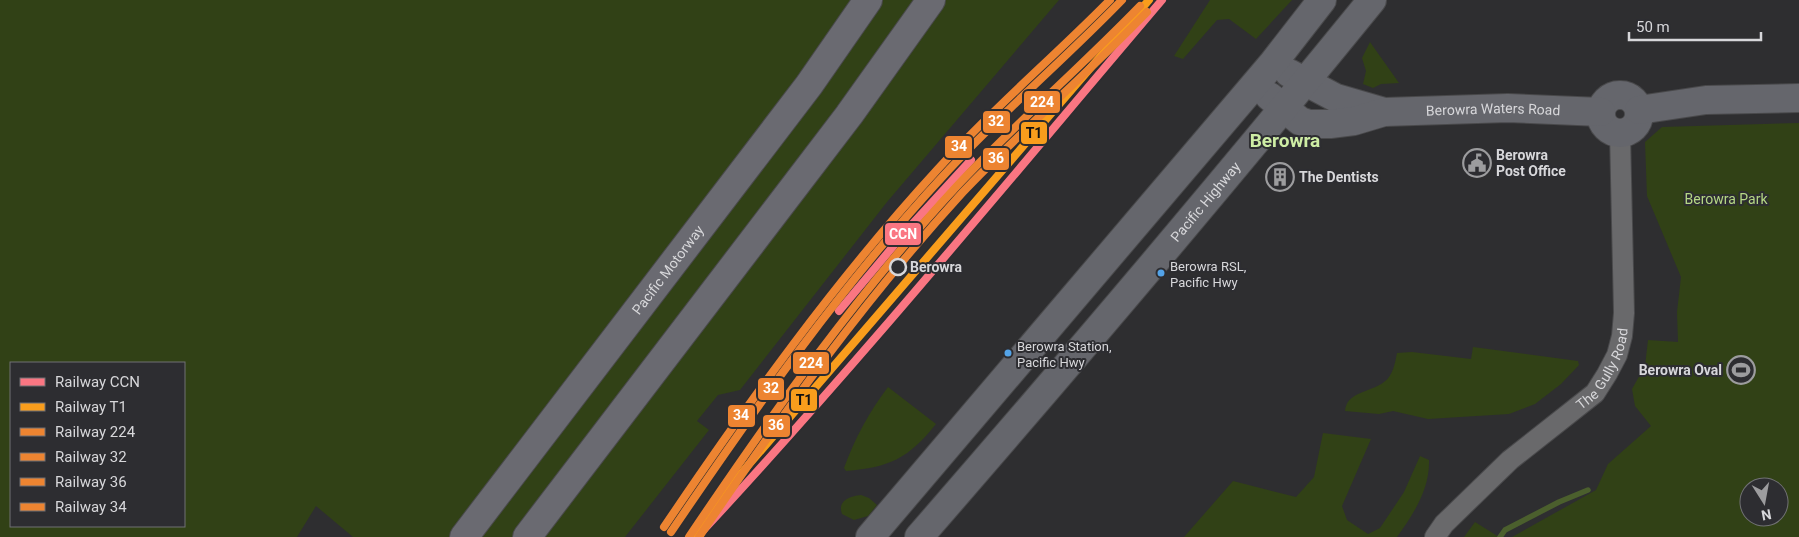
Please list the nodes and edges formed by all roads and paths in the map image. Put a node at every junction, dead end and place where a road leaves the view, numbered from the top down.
1 (868, 0) edge
2 (931, 0) edge
3 (1322, 0) edge
4 (1372, 0) edge
5 (1272, 63) junction
6 (1305, 82) junction
7 (1255, 84) junction
8 (1799, 98) edge
9 (1283, 108) junction
10 (1639, 110) junction
11 (1384, 112) junction
12 (1601, 112) junction
13 (1620, 133) junction
14 (464, 537) edge
15 (527, 537) edge
16 (870, 537) edge
17 (919, 537) edge
18 (1434, 537) edge

1 - 14 highway, Pacific Motorway
2 - 15 highway
3 - 5 main road
4 - 6 main road, Pacific Highway
5 - 6 main road, Berowra Waters Road
5 - 7 main road
6 - 9 main road, Pacific Highway
6 - 11 main road, Berowra Waters Road
7 - 9 main road, Berowra Waters Road
7 - 16 main road
8 - 10 main road
9 - 11 main road, Berowra Waters Road
9 - 17 main road, Pacific Highway
10 - 12 main road
10 - 13 main road
11 - 12 main road, Berowra Waters Road
12 - 13 main road
13 - 18 street, The Gully Road

